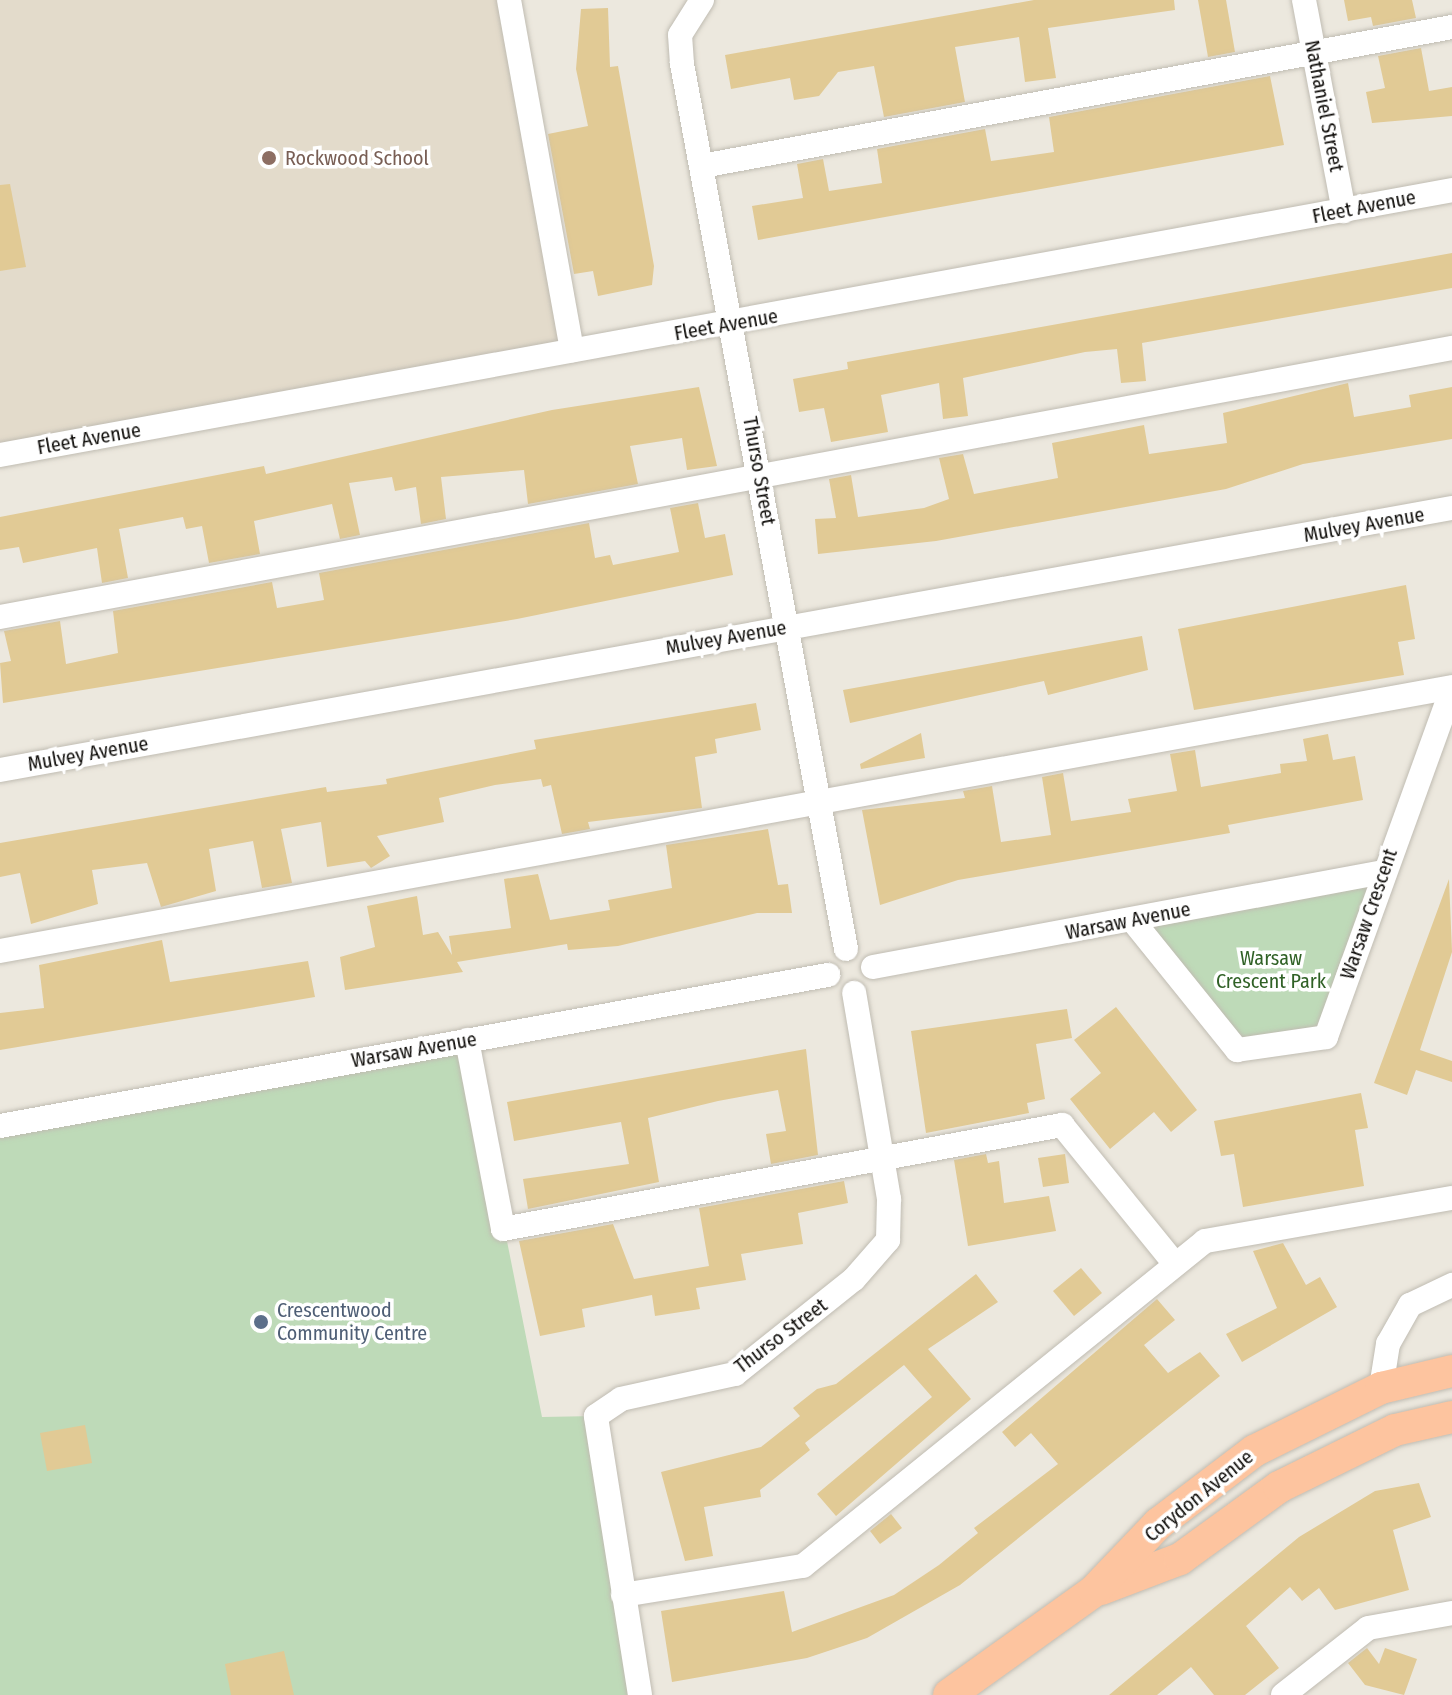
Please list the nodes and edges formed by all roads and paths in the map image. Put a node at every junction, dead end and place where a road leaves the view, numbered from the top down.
1 (509, 0) edge
2 (702, 0) edge
3 (1304, 0) edge
4 (1452, 27) edge
5 (1314, 52) junction
6 (702, 166) junction
7 (1452, 190) edge
8 (1344, 211) junction
9 (732, 326) junction
10 (1452, 348) edge
11 (572, 350) junction
12 (0, 455) edge
13 (760, 481) junction
14 (1452, 508) edge
15 (0, 617) edge
16 (787, 627) junction
17 (1452, 687) edge
18 (0, 770) edge
19 (817, 801) junction
20 (1383, 872) junction
21 (1133, 921) junction
22 (846, 949) junction
23 (0, 951) edge
24 (873, 967) junction
25 (828, 975) junction
26 (854, 993) junction
27 (467, 1040) junction
28 (0, 1126) edge
29 (882, 1161) junction
30 (1452, 1198) edge
31 (1175, 1264) junction
32 (1452, 1285) edge
33 (1452, 1371) edge
34 (1381, 1388) junction
35 (1452, 1417) edge
36 (1094, 1591) junction
37 (623, 1595) junction
38 (1452, 1613) edge
39 (1313, 1671) junction
40 (640, 1695) edge
41 (949, 1695) edge
42 (1283, 1695) edge
43 (1304, 1695) edge

1 - 11 street
2 - 6 street, Thurso Street
3 - 5 street, Nathaniel Street
4 - 5 street
5 - 6 street
5 - 8 street, Nathaniel Street
6 - 9 street, Thurso Street
7 - 8 street, Fleet Avenue
8 - 9 street, Fleet Avenue
9 - 11 street, Fleet Avenue
9 - 13 street, Thurso Street
10 - 13 street
11 - 12 street, Fleet Avenue
13 - 15 street
13 - 16 street, Thurso Street
14 - 16 street, Mulvey Avenue
16 - 18 street, Mulvey Avenue
16 - 19 street, Thurso Street
17 - 19 street
17 - 20 street, Warsaw Crescent
19 - 22 street, Thurso Street
19 - 23 street
20 - 21 street, Warsaw Avenue
20 - 21 street, Warsaw Crescent
21 - 24 street, Warsaw Avenue
22 - 24 street
22 - 25 street
24 - 26 street
25 - 26 street
25 - 27 street, Warsaw Avenue
26 - 29 street, Thurso Street
27 - 28 street, Warsaw Avenue
27 - 29 street
29 - 31 street
29 - 37 street, Thurso Street
30 - 31 street
31 - 37 street
32 - 34 street
33 - 34 main road, Corydon Avenue
34 - 36 main road, Corydon Avenue
35 - 36 main road, Corydon Avenue
36 - 41 main road, Corydon Avenue
37 - 40 street, Thurso Street
38 - 39 street
39 - 42 street
39 - 43 street

